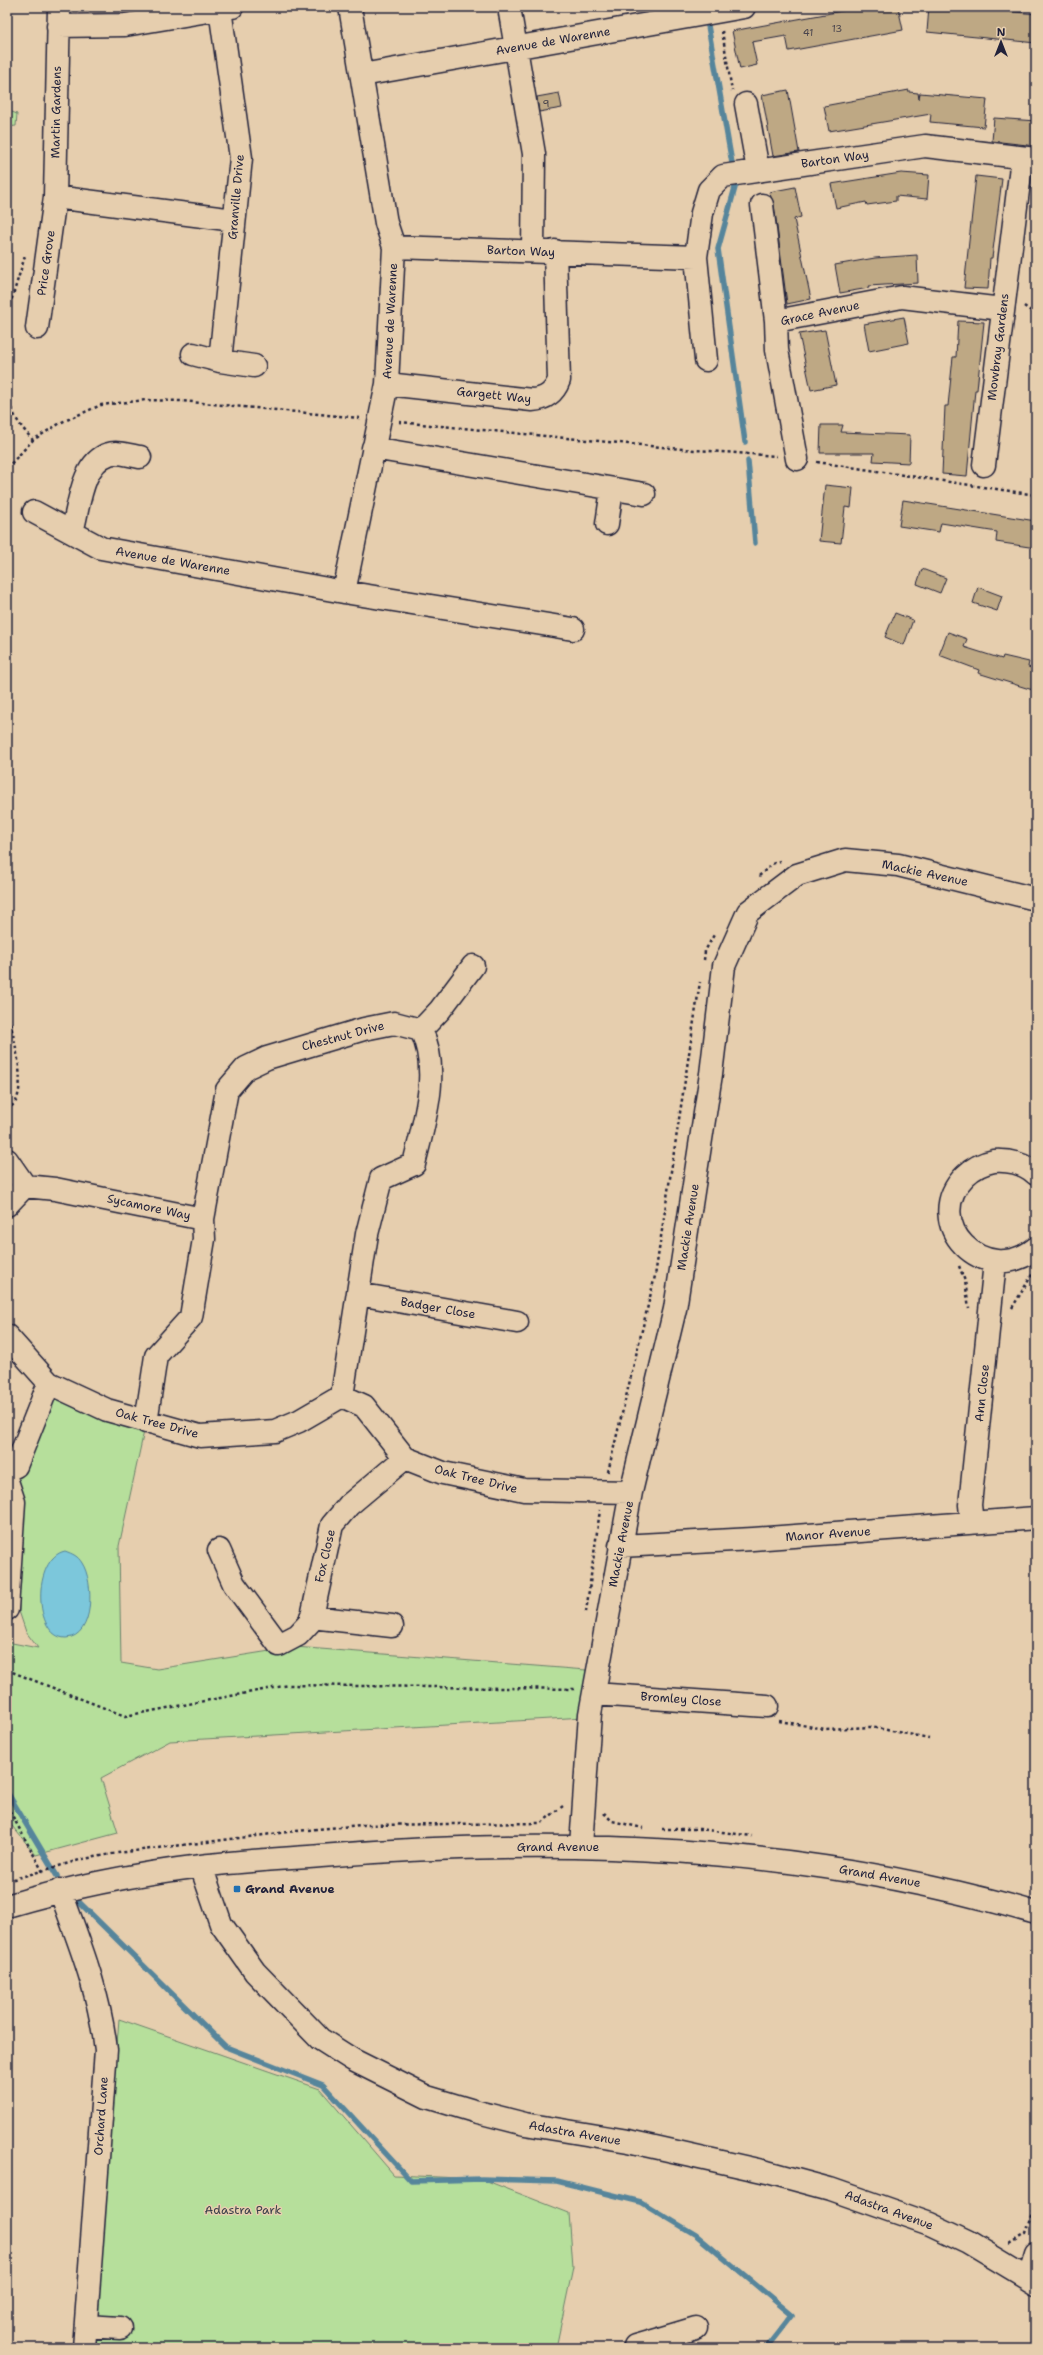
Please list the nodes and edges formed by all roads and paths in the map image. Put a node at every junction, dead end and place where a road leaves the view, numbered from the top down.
1 (350, 7) edge
2 (509, 7) edge
3 (744, 7) edge
4 (226, 8) edge
5 (58, 16) edge
6 (515, 47) junction
7 (362, 75) junction
8 (746, 104) dead end
9 (1029, 159) edge
10 (758, 170) junction
11 (55, 197) junction
12 (762, 205) dead end
13 (234, 220) junction
14 (394, 247) junction
15 (533, 251) junction
16 (555, 251) junction
17 (26, 252) dead end
18 (696, 257) junction
19 (1002, 309) junction
20 (776, 321) junction
21 (37, 328) dead end
22 (193, 354) dead end
23 (7, 359) edge
24 (706, 360) dead end
25 (220, 361) junction
26 (254, 366) dead end
27 (7, 379) edge
28 (387, 384) junction
29 (380, 420) junction
30 (33, 440) junction
31 (373, 448) junction
32 (140, 457) dead end
33 (797, 459) junction
34 (984, 466) dead end
35 (7, 468) edge
36 (612, 489) junction
37 (644, 494) dead end
38 (1036, 495) edge
39 (34, 512) dead end
40 (607, 524) dead end
41 (72, 532) junction
42 (344, 592) junction
43 (573, 629) dead end
44 (1036, 899) edge
45 (473, 966) dead end
46 (7, 1011) edge
47 (421, 1030) junction
48 (7, 1110) edge
49 (7, 1160) edge
50 (1036, 1174) edge
51 (25, 1186) junction
52 (7, 1205) edge
53 (203, 1219) junction
54 (1036, 1248) edge
55 (956, 1262) dead end
56 (995, 1262) junction
57 (358, 1294) junction
58 (970, 1311) dead end
59 (517, 1322) dead end
60 (7, 1336) edge
61 (49, 1383) junction
62 (342, 1396) junction
63 (146, 1422) junction
64 (405, 1458) junction
65 (7, 1470) edge
66 (7, 1481) edge
67 (631, 1492) junction
68 (1036, 1518) edge
69 (972, 1523) junction
70 (620, 1546) junction
71 (219, 1550) dead end
72 (7, 1609) edge
73 (311, 1617) junction
74 (392, 1626) dead end
75 (7, 1670) edge
76 (594, 1694) junction
77 (767, 1706) dead end
78 (7, 1806) edge
79 (581, 1846) junction
80 (83, 1859) dead end
81 (201, 1866) junction
82 (42, 1871) junction
83 (7, 1881) edge
84 (60, 1890) junction
85 (7, 1906) edge
86 (1036, 1913) edge
87 (1028, 1934) dead end
88 (1036, 1936) edge
89 (1036, 2203) edge
90 (1007, 2245) dead end
91 (1036, 2254) edge
92 (1032, 2280) edge
93 (86, 2326) junction
94 (120, 2328) dead end
95 (696, 2328) dead end
96 (660, 2344) edge
97 (635, 2346) dead end
98 (84, 2348) edge

1 - 7 street, Avenue de Warenne
2 - 6 street
3 - 6 street, Avenue de Warenne
4 - 5 street, Martin Gardens
4 - 13 street, Granville Drive
5 - 11 street, Martin Gardens
6 - 7 street, Avenue de Warenne
6 - 15 street
7 - 14 street, Avenue de Warenne
8 - 10 street
9 - 10 street, Barton Way
9 - 19 street, Mowbray Gardens
10 - 18 street, Barton Way
11 - 13 street
11 - 21 street, Price Grove
12 - 20 street
13 - 25 street, Granville Drive
14 - 15 street, Barton Way
14 - 28 street, Avenue de Warenne
15 - 16 street, Barton Way
16 - 18 street, Barton Way
16 - 28 street, Gargett Way
17 - 23 path
18 - 24 street, Barton Way
19 - 20 street, Grace Avenue
19 - 34 street, Mowbray Gardens
20 - 33 street, Grace Avenue
22 - 25 street
25 - 26 street
27 - 30 path
28 - 29 street, Avenue de Warenne
29 - 30 path
29 - 31 street, Avenue de Warenne
29 - 33 path
30 - 35 path
31 - 36 street
31 - 42 street, Avenue de Warenne
32 - 41 street
33 - 38 path
36 - 37 street
36 - 40 street
39 - 41 street, Avenue de Warenne
41 - 42 street, Avenue de Warenne
42 - 43 street, Avenue de Warenne
44 - 67 street, Mackie Avenue
45 - 47 street
46 - 48 path
47 - 53 street, Chestnut Drive
47 - 57 street
49 - 51 street
50 - 56 street
51 - 52 street
51 - 53 street, Sycamore Way
53 - 63 street, Sycamore Way
54 - 56 street
55 - 58 path
56 - 69 street, Ann Close
57 - 59 street, Badger Close
57 - 62 street
60 - 61 street, Oak Tree Drive
61 - 63 street, Oak Tree Drive
61 - 65 street
62 - 63 street, Oak Tree Drive
62 - 64 street
64 - 67 street, Oak Tree Drive
64 - 73 street, Fox Close
66 - 72 street
67 - 70 street, Mackie Avenue
68 - 69 street, Manor Avenue
69 - 70 street, Manor Avenue
70 - 76 street, Mackie Avenue
71 - 73 street, Fox Close
73 - 74 street
75 - 76 path
76 - 77 street, Bromley Close
76 - 79 street, Mackie Avenue
78 - 82 path
79 - 81 street, Grand Avenue
79 - 86 street, Grand Avenue
80 - 82 path
81 - 84 street, Grand Avenue
81 - 92 street, Adastra Avenue
82 - 83 path
84 - 85 street, Grand Avenue
84 - 93 street, Orchard Lane
87 - 88 path
89 - 90 path
91 - 92 street
93 - 94 street
93 - 98 street, Orchard Lane
95 - 96 street
96 - 97 street

